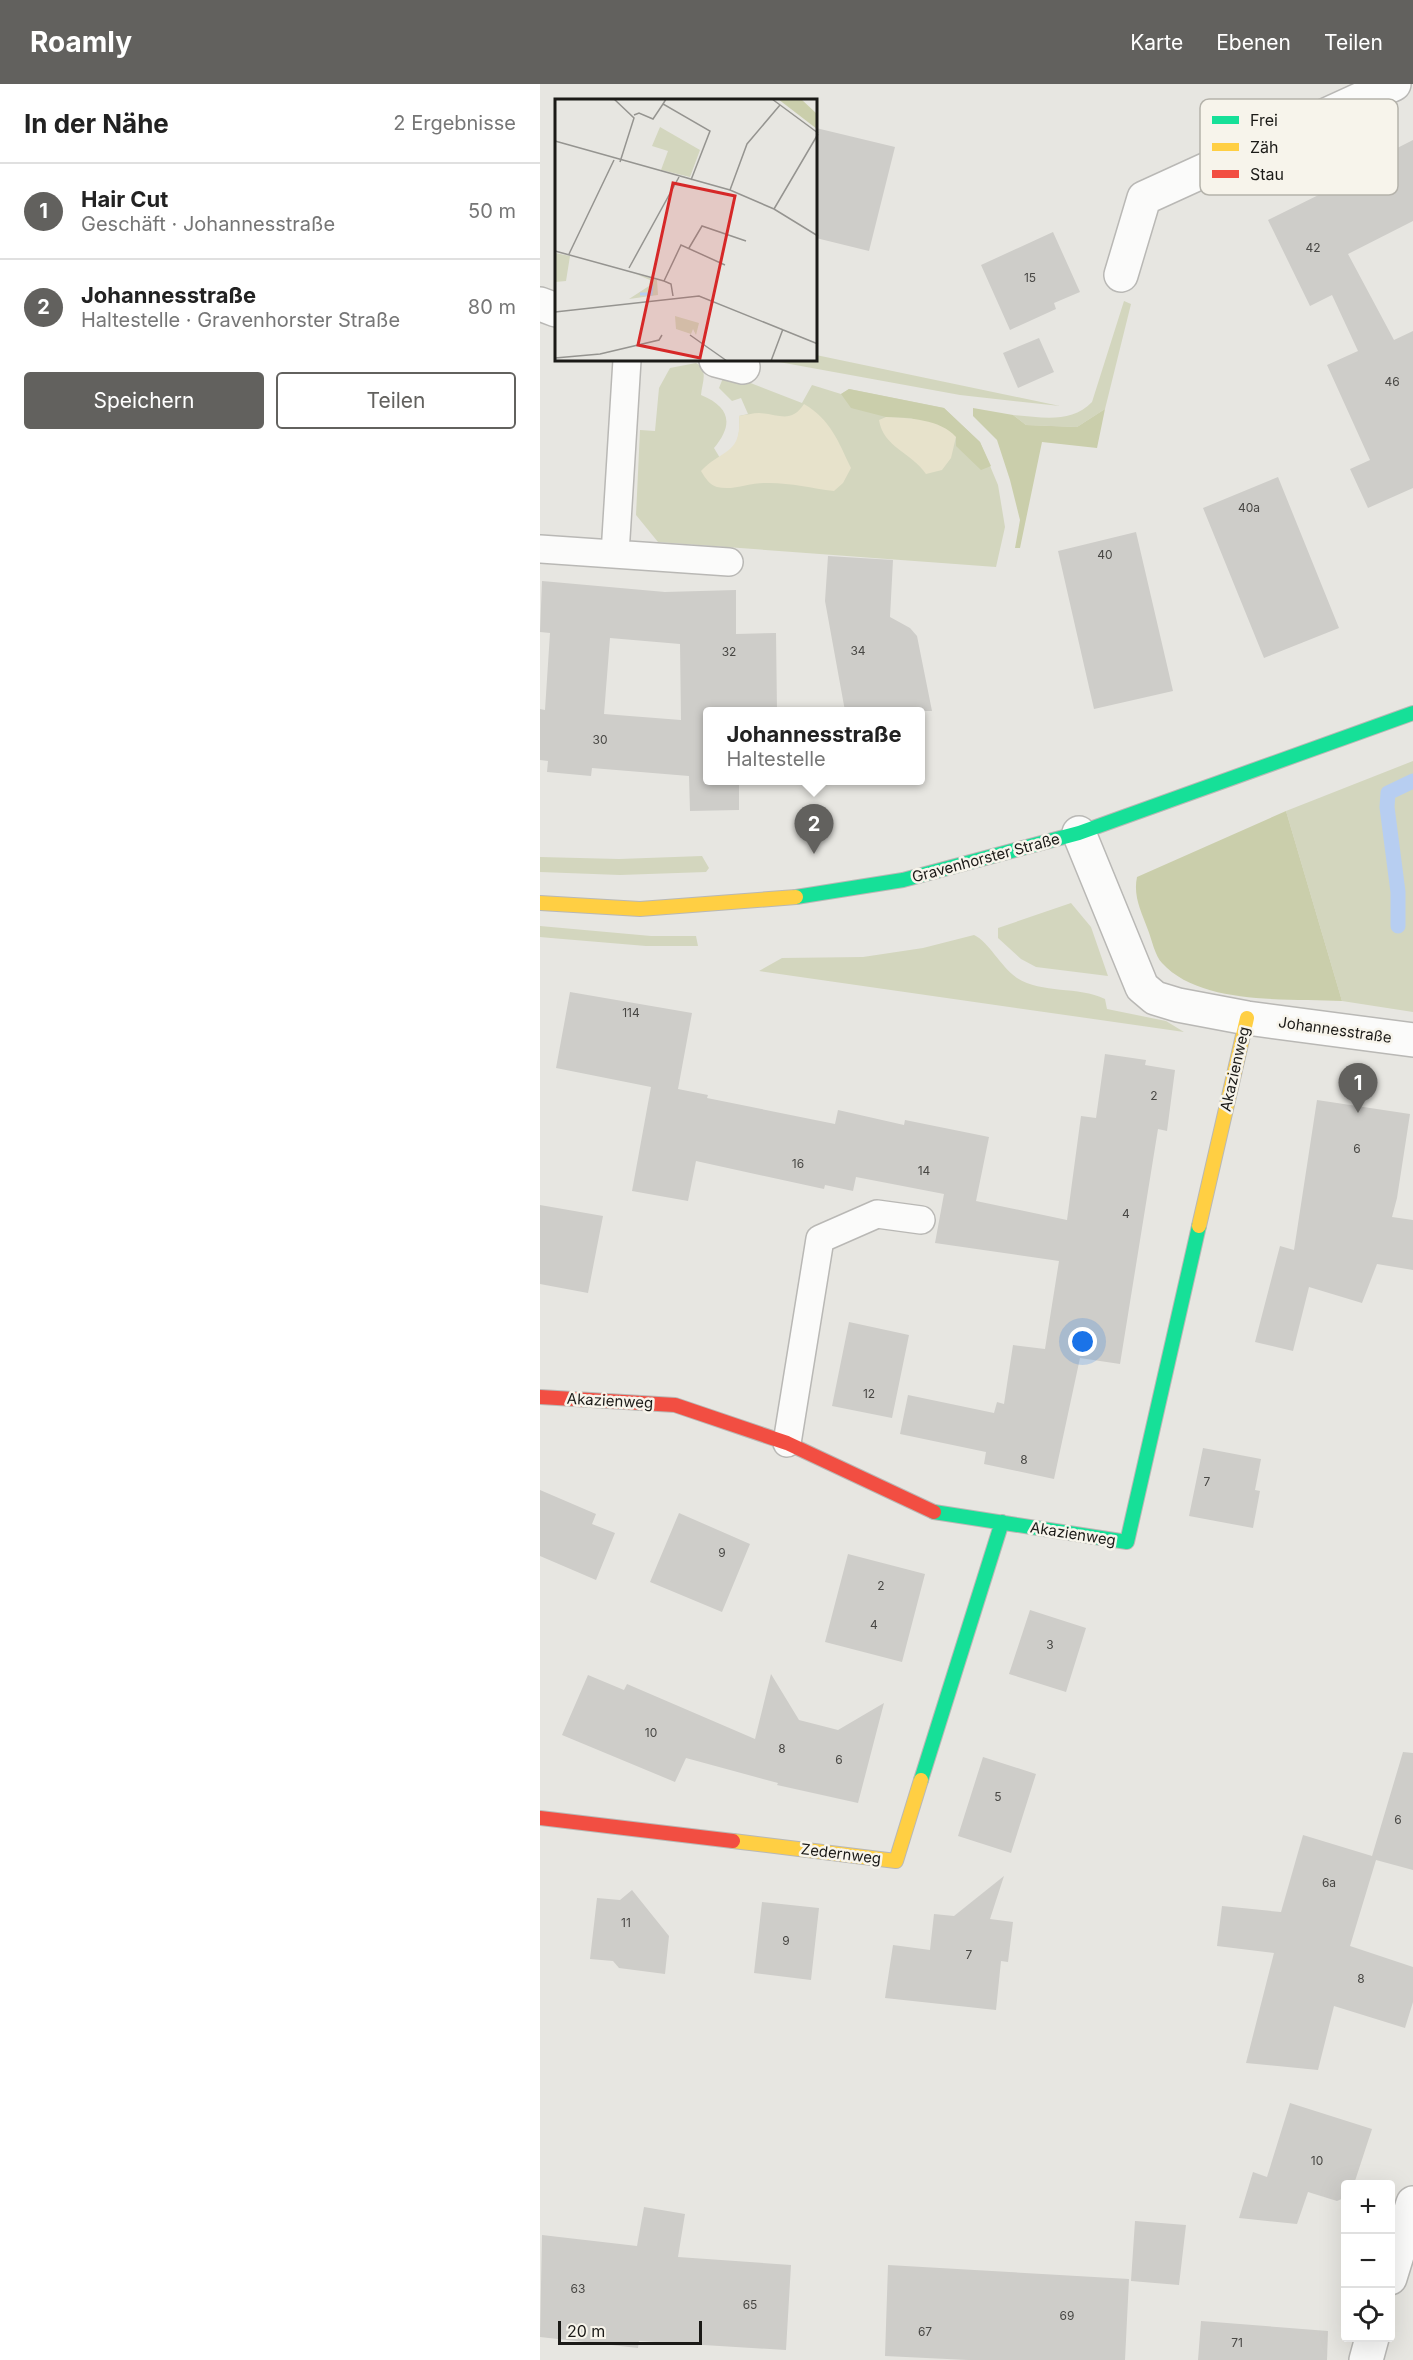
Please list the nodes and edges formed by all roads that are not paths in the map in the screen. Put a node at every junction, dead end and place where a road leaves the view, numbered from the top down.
1 (1394, 84) edge
2 (1361, 99) edge
3 (1200, 172) edge
4 (1121, 275) dead end
5 (540, 304) edge
6 (555, 310) edge
7 (627, 362) edge
8 (540, 549) edge
9 (615, 554) junction
10 (729, 562) dead end
11 (1413, 713) edge
12 (1079, 833) junction
13 (540, 903) edge
14 (1247, 1018) junction
15 (1413, 1040) edge
16 (921, 1220) dead end
17 (540, 1397) edge
18 (787, 1443) junction
19 (1002, 1522) junction
20 (540, 1818) edge
21 (1413, 2203) edge
22 (1395, 2262) edge
23 (1371, 2342) edge
24 (1366, 2360) edge

1 - 2 street
3 - 4 street
5 - 6 street
7 - 9 lane
8 - 9 lane
9 - 10 lane
11 - 12 street, Gravenhorster Straße
12 - 13 street, Gravenhorster Straße
12 - 14 street, Johannesstraße
14 - 15 street, Johannesstraße
14 - 19 street, Akazienweg
16 - 18 lane
17 - 18 street, Akazienweg
18 - 19 street, Akazienweg
19 - 20 street, Zedernweg
21 - 22 street
23 - 24 street

